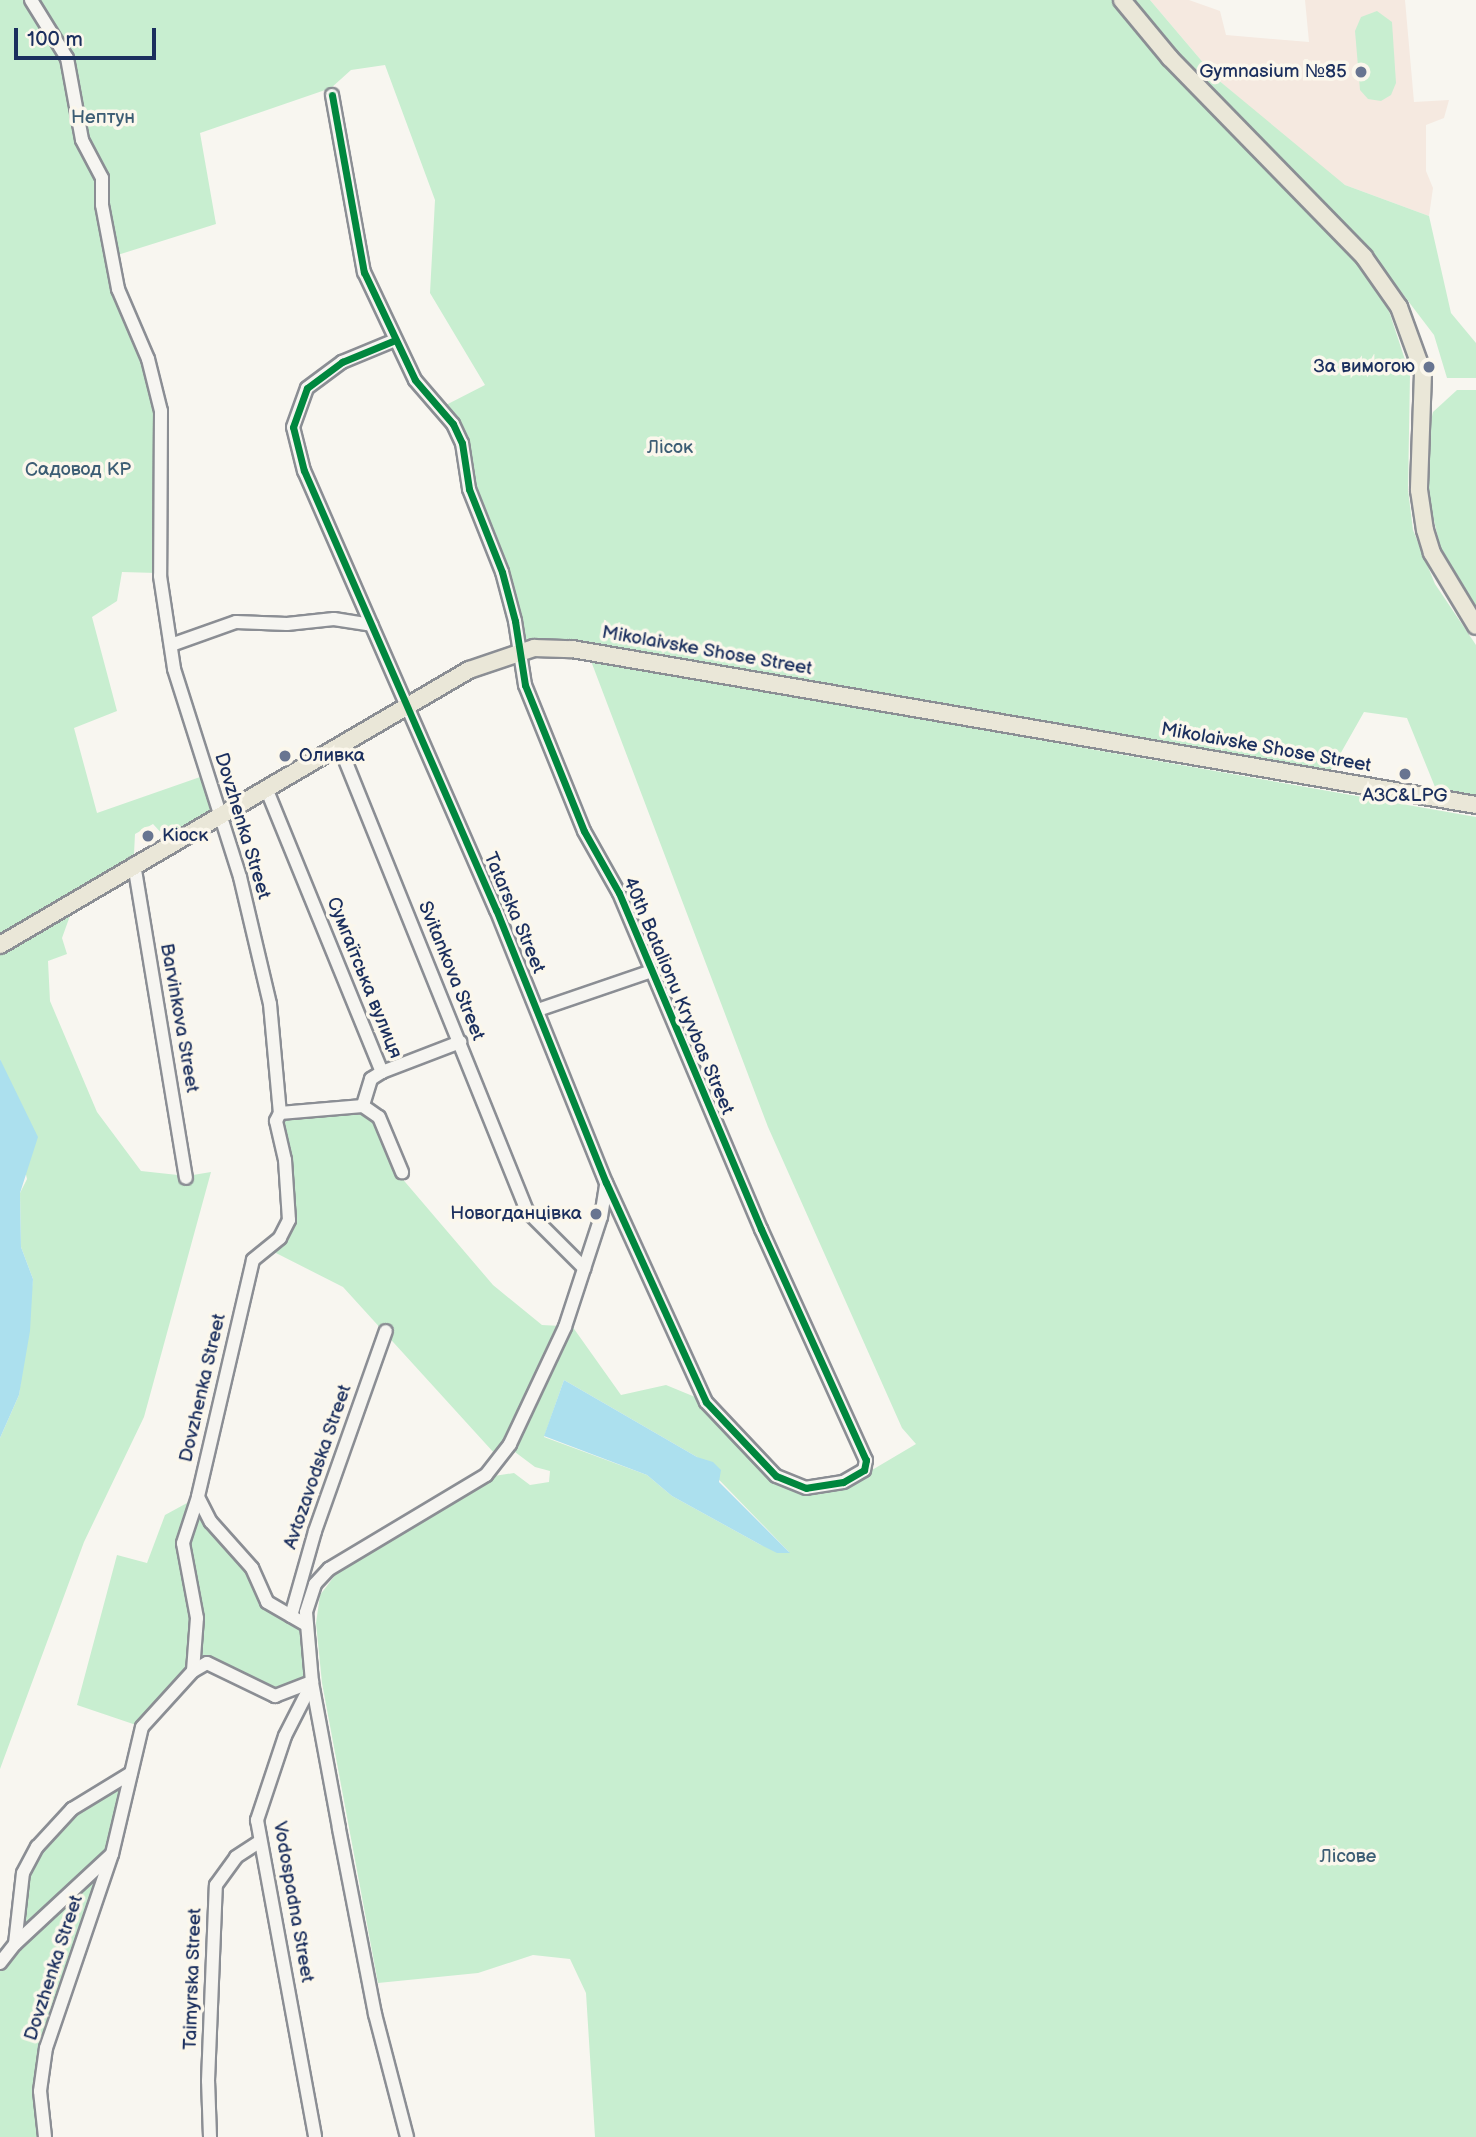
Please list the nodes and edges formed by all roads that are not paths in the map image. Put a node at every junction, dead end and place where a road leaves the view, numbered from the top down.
1 (31, 0) edge
2 (1122, 0) edge
3 (332, 95) dead end
4 (393, 341) junction
5 (372, 625) junction
6 (1476, 626) edge
7 (171, 645) junction
8 (519, 650) junction
9 (408, 705) junction
10 (339, 745) junction
11 (266, 788) junction
12 (1476, 805) edge
13 (220, 814) junction
14 (134, 864) junction
15 (0, 945) edge
16 (649, 972) junction
17 (538, 1010) junction
18 (460, 1042) junction
19 (383, 1072) junction
20 (363, 1106) junction
21 (280, 1113) junction
22 (402, 1172) dead end
23 (186, 1178) dead end
24 (606, 1183) junction
25 (584, 1268) junction
26 (386, 1331) dead end
27 (821, 1488) joint
28 (198, 1497) junction
29 (290, 1616) junction
30 (306, 1624) junction
31 (193, 1671) junction
32 (312, 1682) junction
33 (131, 1773) junction
34 (259, 1842) junction
35 (112, 1854) junction
36 (15, 1944) junction
37 (0, 1963) edge
38 (45, 2137) edge
39 (210, 2137) edge
40 (315, 2137) edge
41 (407, 2137) edge

1 - 7 street, Dovzhenka Street
2 - 6 main road
3 - 4 street, 40th Batalionu Kryvbas Street
4 - 5 street, Tatarska Street
4 - 8 street, 40th Batalionu Kryvbas Street
5 - 7 street
5 - 9 street, Tatarska Street
7 - 13 street, Dovzhenka Street
8 - 9 main road, Mikolaivske Shose Street
8 - 12 main road, Mikolaivske Shose Street
8 - 16 street, 40th Batalionu Kryvbas Street
9 - 10 main road, Mikolaivske Shose Street
9 - 17 street, Tatarska Street
10 - 11 main road, Mikolaivske Shose Street
10 - 18 street, Svitankova Street
11 - 13 main road, Mikolaivske Shose Street
11 - 19 street, Сумгаїтська вулиця
13 - 14 main road, Mikolaivske Shose Street
13 - 21 street, Dovzhenka Street
14 - 15 main road, Mikolaivske Shose Street
14 - 23 street, Barvinkova Street
16 - 17 street
16 - 27 street, 40th Batalionu Kryvbas Street
17 - 24 street, Tatarska Street
18 - 19 street
18 - 25 street, Svitankova Street
19 - 20 street, Сумгаїтська вулиця
20 - 21 street
20 - 22 street
21 - 28 street, Dovzhenka Street
24 - 25 street
24 - 27 street, Tatarska Street
25 - 30 street
26 - 29 street, Avtozavodska Street
28 - 29 street
28 - 31 street, Dovzhenka Street
29 - 30 street
30 - 32 street
31 - 32 street
31 - 33 street, Dovzhenka Street
32 - 34 street, Vodospadna Street
32 - 41 street
33 - 35 street, Dovzhenka Street
33 - 36 street
34 - 39 street, Taimyrska Street
34 - 40 street, Vodospadna Street
35 - 36 street, Dovzhenka Street
35 - 38 street, Dovzhenka Street
36 - 37 street, Dovzhenka Street

